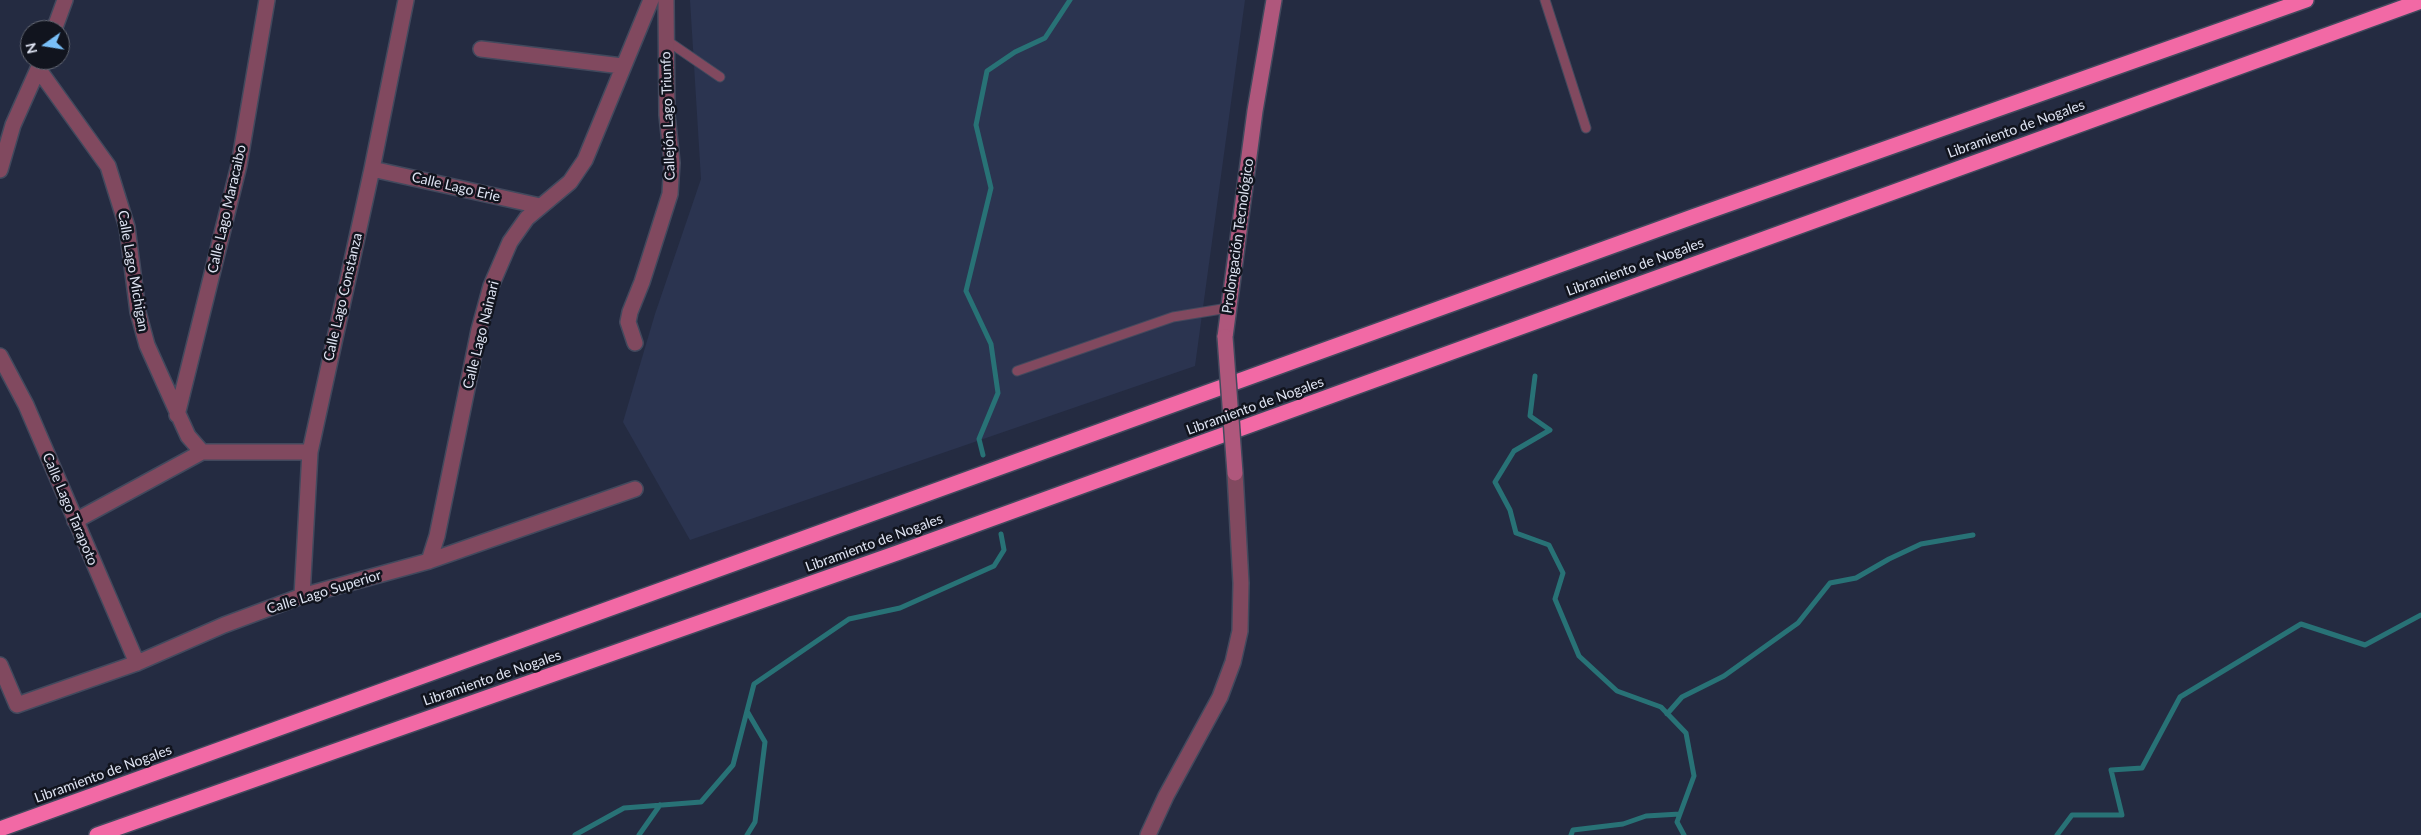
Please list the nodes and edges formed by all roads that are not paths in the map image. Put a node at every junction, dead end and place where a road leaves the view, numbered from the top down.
1 (65, 0) edge
2 (267, 0) edge
3 (406, 0) edge
4 (651, 0) edge
5 (666, 0) edge
6 (1274, 0) edge
7 (1545, 0) edge
8 (2306, 0) edge
9 (2421, 1) edge
10 (58, 20) edge
11 (666, 40) junction
12 (481, 49) dead end
13 (622, 66) junction
14 (37, 70) edge
15 (43, 70) edge
16 (720, 77) dead end
17 (7, 123) edge
18 (1586, 128) dead end
19 (372, 169) junction
20 (0, 170) edge
21 (540, 206) junction
22 (1228, 308) junction
23 (635, 343) dead end
24 (0, 356) edge
25 (1017, 372) dead end
26 (177, 415) junction
27 (202, 452) junction
28 (310, 452) junction
29 (635, 488) dead end
30 (75, 521) junction
31 (429, 561) junction
32 (302, 596) junction
33 (137, 663) junction
34 (0, 665) edge
35 (0, 829) edge
36 (97, 835) edge
37 (1148, 835) edge

1 - 10 street
2 - 26 street, Calle Lago Maracaibo
3 - 19 street, Calle Lago Constanza
4 - 13 street, Calle Lago Nainari
5 - 11 street, Callejón Lago Triunfo
6 - 22 street, Prolongación Tecnológico
7 - 18 lane
8 - 35 highway, Libramiento de Nogales
9 - 36 highway, Libramiento de Nogales
11 - 16 lane
11 - 23 street, Callejón Lago Triunfo
12 - 13 street
13 - 21 street, Calle Lago Nainari
14 - 17 street
15 - 26 street, Calle Lago Michigan
17 - 20 street
19 - 21 street, Calle Lago Erie
19 - 28 street, Calle Lago Constanza
21 - 31 street, Calle Lago Nainari
22 - 25 lane
22 - 37 street, Prolongación Tecnológico, bridge
24 - 30 street, Calle Lago Tarapoto
26 - 27 street, Calle Lago Michigan
27 - 28 street
27 - 30 street
28 - 32 street, Calle Lago Constanza
29 - 31 street, Calle Lago Superior
30 - 33 street, Calle Lago Tarapoto
31 - 32 street, Calle Lago Superior
32 - 33 street, Calle Lago Superior
33 - 34 street, Calle Lago Superior

